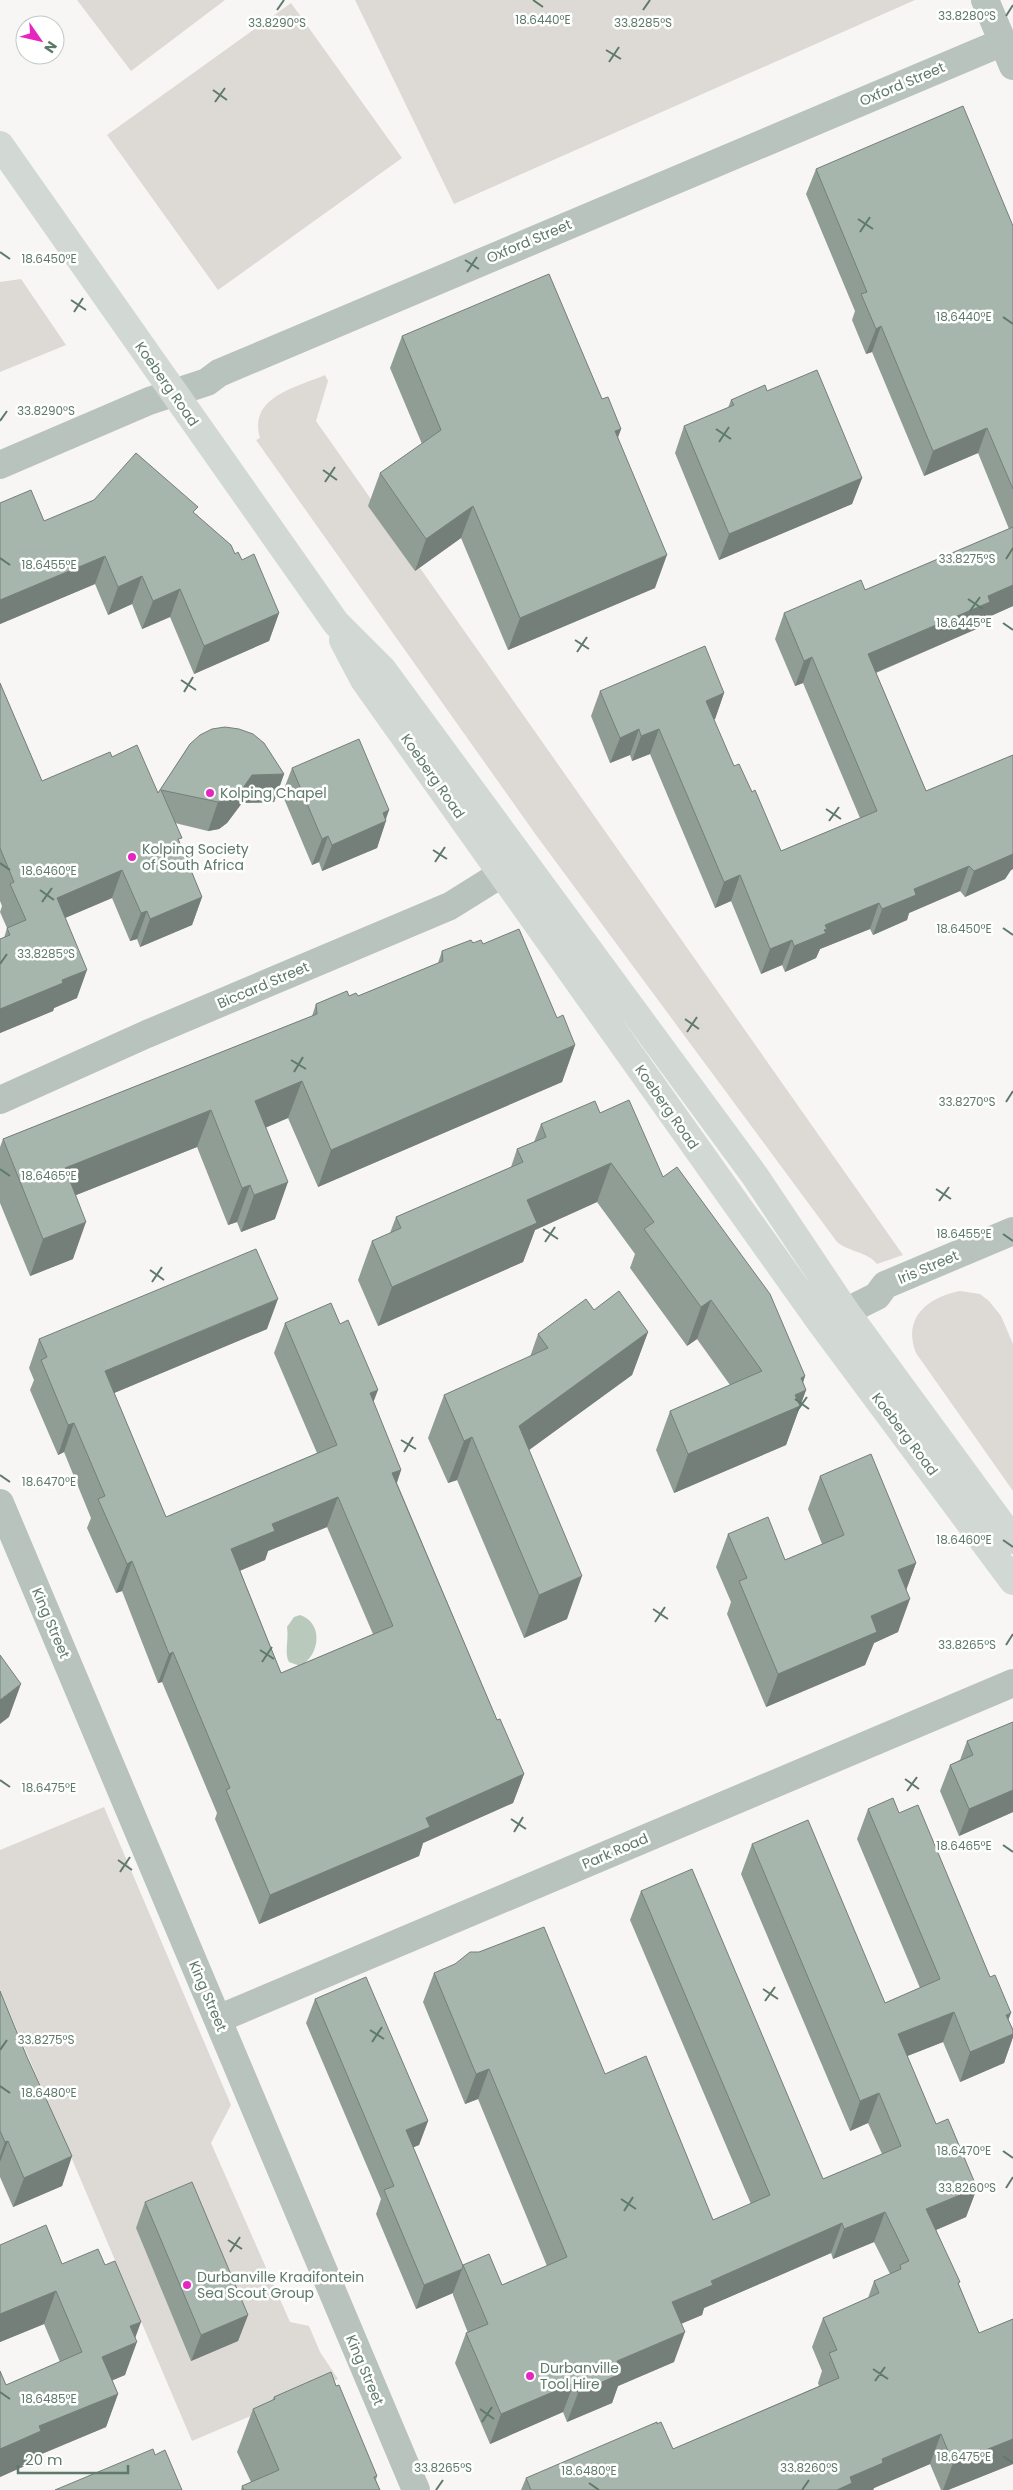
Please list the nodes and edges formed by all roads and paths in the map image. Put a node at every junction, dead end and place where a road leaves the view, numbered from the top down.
1 (985, 0) edge
2 (1008, 54) edge
3 (0, 145) edge
4 (173, 392) junction
5 (0, 465) edge
6 (512, 867) junction
7 (0, 1100) edge
8 (1013, 1231) edge
9 (846, 1312) junction
10 (822, 1323) junction
11 (0, 1503) edge
12 (1013, 1540) edge
13 (1013, 1581) edge
14 (1013, 1683) edge
15 (218, 2019) junction
16 (416, 2490) edge

1 - 2 street
2 - 4 street, Oxford Street
3 - 4 main road, Koeberg Road
4 - 5 street, Oxford Street
4 - 6 main road, Koeberg Road
6 - 7 street, Biccard Street
6 - 9 main road, Koeberg Road
6 - 10 main road, Koeberg Road
8 - 9 street, Iris Street
9 - 10 street, Iris Street
9 - 12 main road, Koeberg Road
10 - 13 main road, Koeberg Road
11 - 15 street, King Street
14 - 15 street, Park Road
15 - 16 street, King Street

